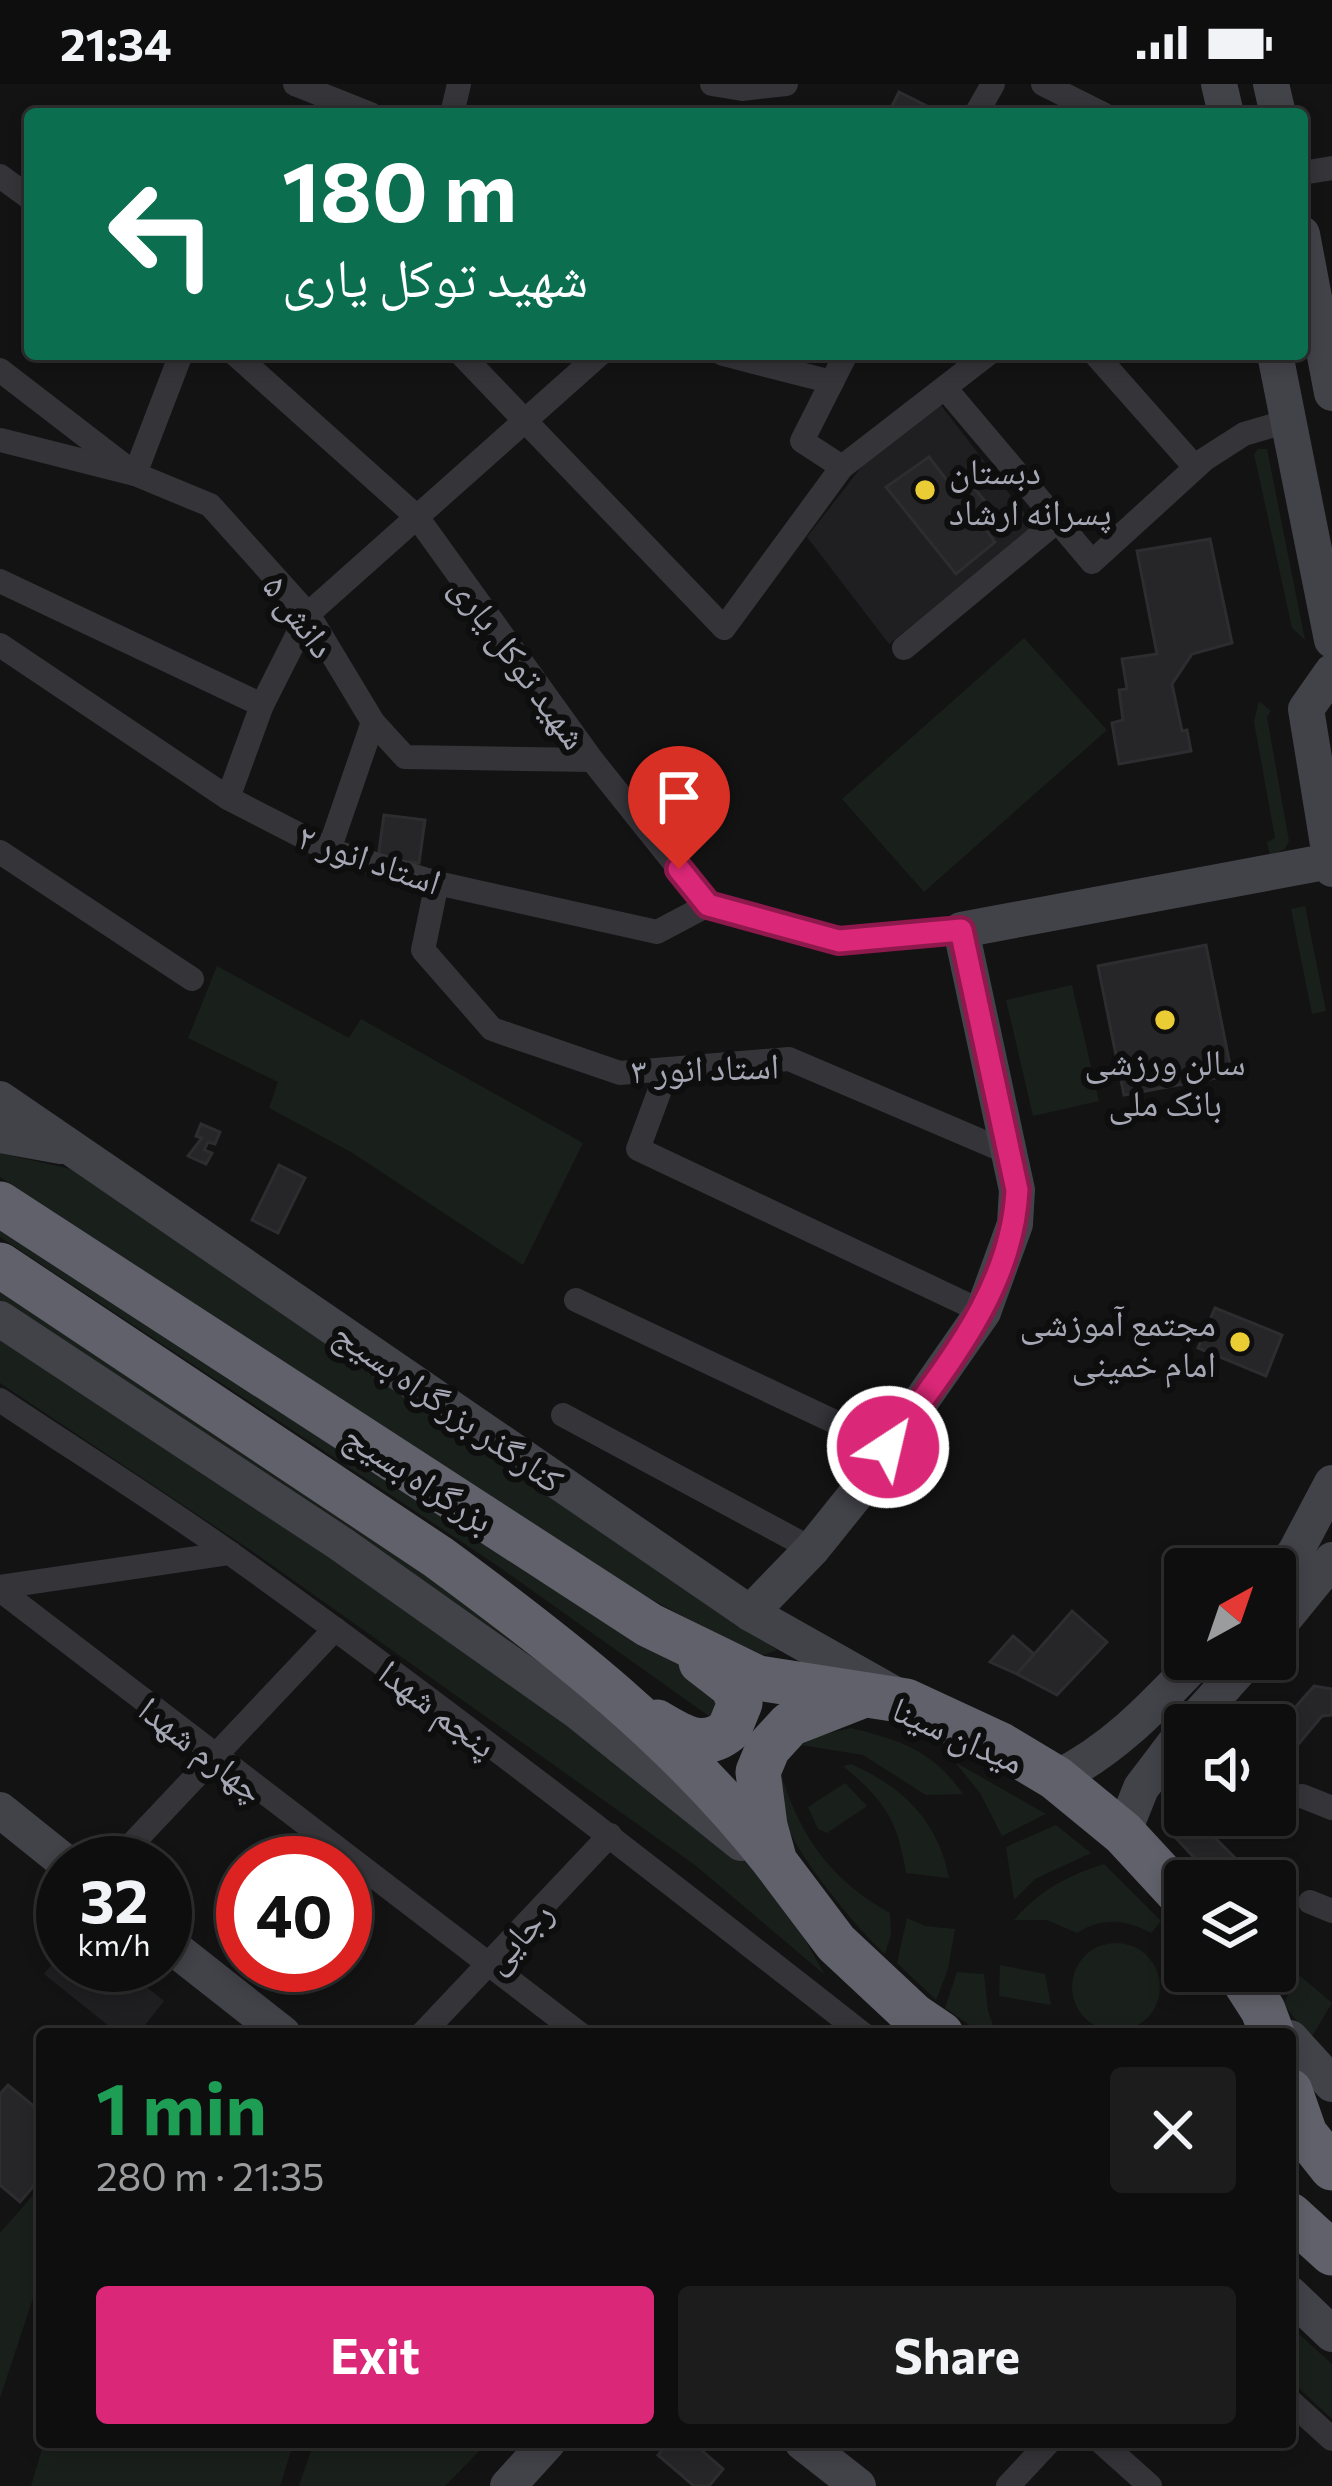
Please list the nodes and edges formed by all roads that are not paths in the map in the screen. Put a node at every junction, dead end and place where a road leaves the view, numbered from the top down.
1 (295, 84) edge
2 (712, 84) edge
3 (785, 84) edge
4 (1043, 84) edge
5 (355, 108) edge
6 (1091, 108) edge
7 (1308, 266) edge
8 (179, 360) edge
9 (242, 360) edge
10 (466, 360) edge
11 (592, 360) edge
12 (746, 360) edge
13 (843, 360) edge
14 (980, 360) edge
15 (1100, 360) edge
16 (1276, 360) edge
17 (0, 370) edge
18 (832, 382) junction
19 (945, 388) junction
20 (1332, 393) edge
21 (524, 421) junction
22 (1288, 421) junction
23 (0, 440) edge
24 (842, 467) junction
25 (1196, 467) junction
26 (135, 473) junction
27 (417, 517) junction
28 (1057, 521) junction
29 (3, 588) edge
30 (308, 614) junction
31 (1332, 640) edge
32 (0, 645) edge
33 (904, 648) dead end
34 (1332, 672) edge
35 (262, 705) junction
36 (373, 722) junction
37 (592, 760) junction
38 (228, 798) junction
39 (329, 850) junction
40 (0, 851) edge
41 (1331, 865) edge
42 (437, 883) junction
43 (708, 905) junction
44 (961, 930) junction
45 (192, 979) dead end
46 (667, 1071) junction
47 (0, 1099) edge
48 (0, 1135) edge
49 (76, 1149) junction
50 (1007, 1152) junction
51 (0, 1204) edge
52 (0, 1265) edge
53 (576, 1300) dead end
54 (983, 1312) junction
55 (0, 1318) edge
56 (0, 1400) edge
57 (562, 1415) dead end
58 (888, 1447) junction
59 (1332, 1483) edge
60 (812, 1549) junction
61 (1296, 1551) edge
62 (230, 1553) junction
63 (1331, 1565) edge
64 (0, 1588) edge
65 (1296, 1606) edge
66 (750, 1612) junction
67 (649, 1625) junction
68 (334, 1629) junction
69 (1177, 1680) edge
70 (1230, 1680) edge
71 (611, 1688) junction
72 (884, 1699) junction
73 (1209, 1704) edge
74 (1101, 1753) junction
75 (214, 1758) junction
76 (1164, 1758) edge
77 (1056, 1778) junction
78 (1141, 1788) junction
79 (1302, 1796) dead end
80 (1332, 1808) edge
81 (0, 1810) edge
82 (1123, 1833) junction
83 (610, 1835) junction
84 (140, 1836) edge
85 (36, 1839) edge
86 (782, 1872) junction
87 (1164, 1877) edge
88 (192, 1962) edge
89 (489, 1964) junction
90 (1249, 1992) edge
91 (1253, 1992) edge
92 (275, 2028) edge
93 (428, 2028) edge
94 (572, 2028) edge
95 (855, 2028) edge
96 (918, 2028) edge
97 (1269, 2028) edge
98 (1282, 2028) edge
99 (1296, 2045) edge
100 (1332, 2084) edge
101 (1296, 2108) edge
102 (1309, 2146) edge
103 (1296, 2221) edge
104 (1332, 2253) edge
105 (1296, 2300) edge
106 (1332, 2334) edge
107 (1296, 2406) edge
108 (1332, 2439) edge
109 (543, 2448) edge
110 (810, 2448) edge
111 (1043, 2448) edge
112 (1108, 2448) edge
113 (508, 2486) edge
114 (858, 2486) edge
115 (1008, 2486) edge
116 (1150, 2486) edge

1 - 5 street
2 - 3 street
4 - 6 street
7 - 20 street
8 - 26 street
9 - 27 street, شهید توکل یاری
10 - 21 street
11 - 21 street
12 - 18 street
13 - 18 street
14 - 19 street
15 - 25 street
16 - 22 street
17 - 26 street
18 - 24 street
19 - 24 street
19 - 28 street
21 - 24 street
21 - 27 street
22 - 25 street
22 - 31 street
23 - 26 street, دانش ۵
25 - 28 street
26 - 30 street, دانش ۵
27 - 30 street
27 - 37 street, شهید توکل یاری
28 - 33 street
29 - 35 street
30 - 35 street
30 - 36 street, دانش ۵
32 - 38 street, استاد انور ۲
34 - 41 street
35 - 38 street
36 - 37 street, دانش ۵
36 - 39 street
37 - 43 street, شهید توکل یاری
38 - 39 street, استاد انور ۲
39 - 42 street, استاد انور ۲
40 - 45 street
41 - 44 street
42 - 43 street, استاد انور ۲
42 - 46 street, استاد انور ۳
43 - 44 street
44 - 50 street
46 - 50 street, استاد انور ۳
46 - 54 street
47 - 49 street, کنارگذر بزرگراه بسیج
48 - 49 street
49 - 66 street, کنارگذر بزرگراه بسیج
50 - 54 street
51 - 67 highway, بزرگراه بسیج
52 - 71 highway, بزرگراه بسیج
53 - 58 street
54 - 58 street
55 - 86 street
56 - 62 street, پنجم شهدا
57 - 60 street
58 - 60 street
59 - 61 street
60 - 66 street
62 - 64 street
62 - 68 street, پنجم شهدا
63 - 65 street
64 - 75 street, چهارم شهدا
66 - 72 street, کنارگذر بزرگراه بسیج
67 - 71 highway
67 - 72 highway, بزرگراه بسیج
68 - 75 street
68 - 83 street, پنجم شهدا
69 - 74 street
70 - 73 street
71 - 86 highway, بزرگراه بسیج
72 - 77 highway, میدان سینا
72 - 86 highway, میدان سینا
74 - 77 street
74 - 78 street
75 - 84 street
75 - 89 street, چهارم شهدا
76 - 78 street
77 - 82 highway, میدان سینا
78 - 82 street
79 - 80 street
81 - 85 street
82 - 87 highway, میدان سینا
83 - 89 street, رجایی
83 - 95 street, پنجم شهدا
86 - 96 highway, میدان سینا
88 - 92 street
89 - 93 street, رجایی
89 - 94 street, چهارم شهدا
90 - 97 highway
91 - 98 street
99 - 100 street
101 - 102 highway
103 - 104 highway
105 - 106 street
107 - 108 street
109 - 113 street
110 - 114 street
111 - 115 street
112 - 116 street

